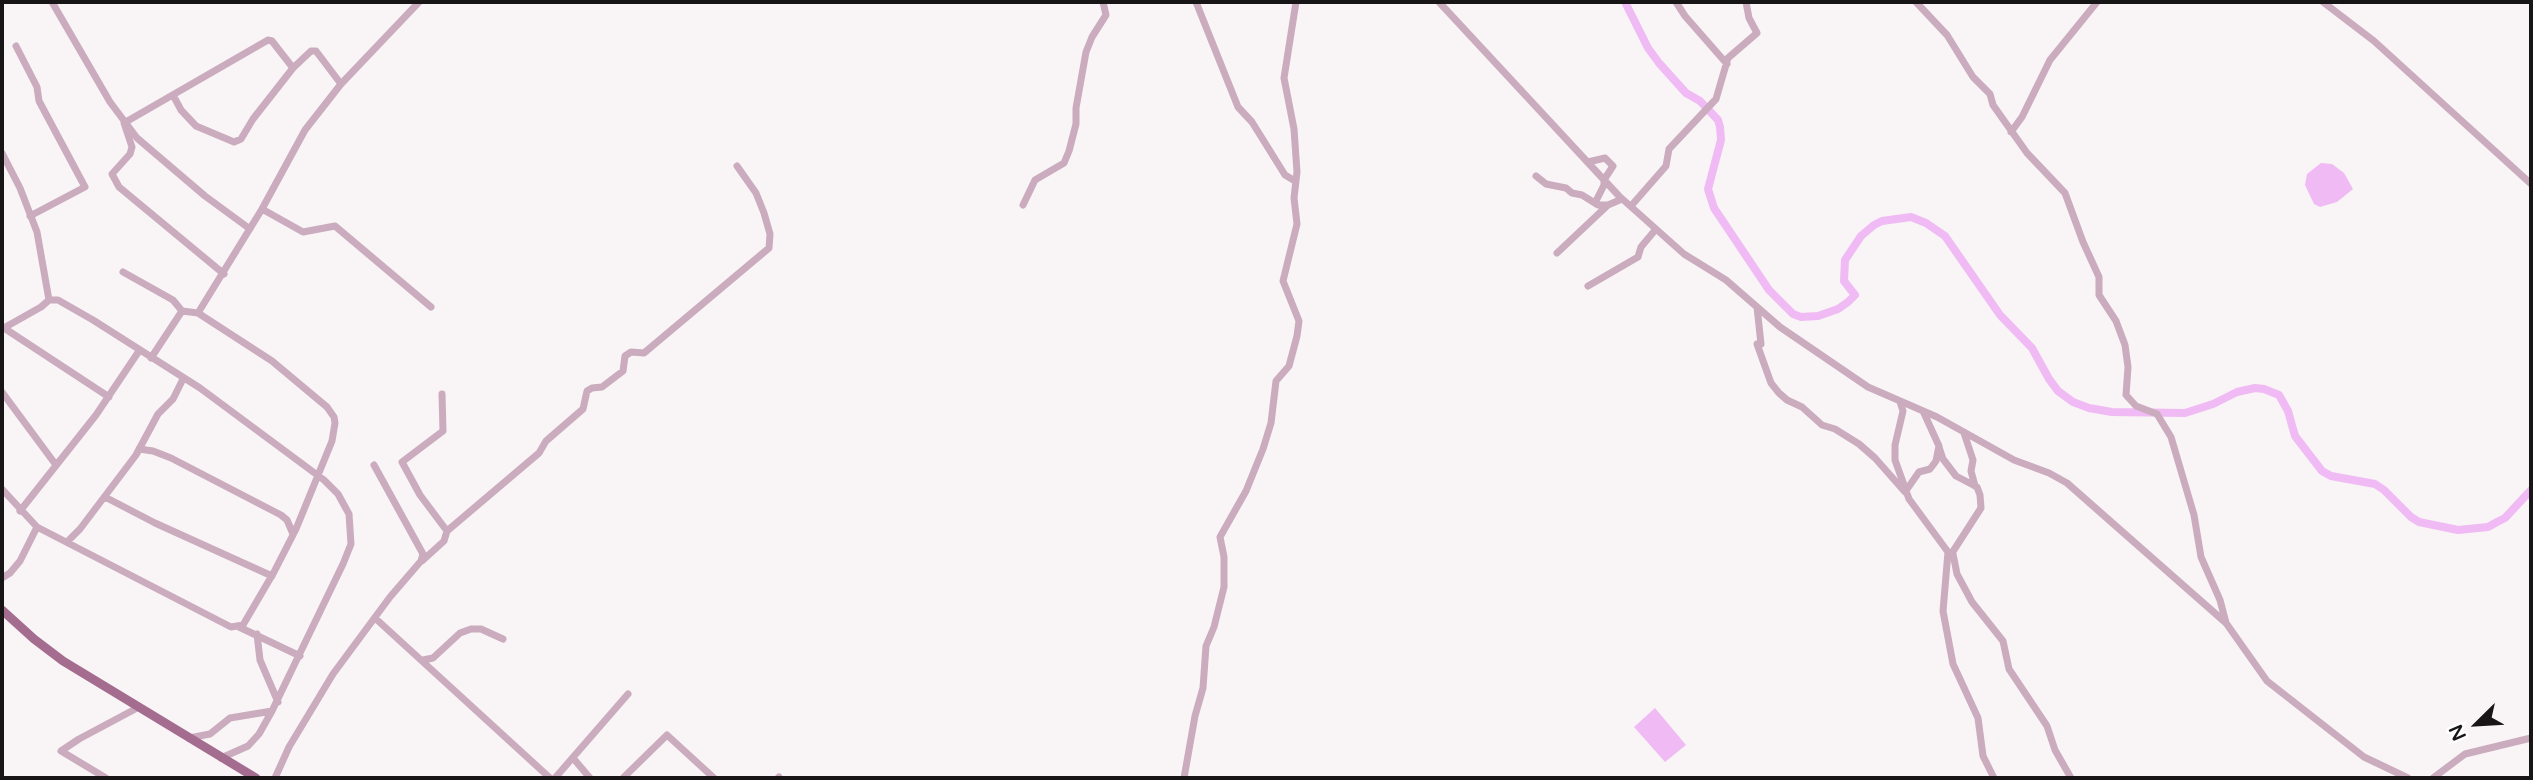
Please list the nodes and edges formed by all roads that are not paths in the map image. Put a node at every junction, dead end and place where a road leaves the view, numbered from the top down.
1 (52, 2) edge
2 (419, 2) edge
3 (1103, 2) edge
4 (1196, 2) edge
5 (1296, 2) edge
6 (1439, 2) edge
7 (1676, 2) edge
8 (1746, 2) edge
9 (1916, 2) edge
10 (2098, 2) edge
11 (2323, 2) edge
12 (16, 46) dead end
13 (1727, 64) junction
14 (293, 68) junction
15 (341, 84) junction
16 (173, 95) junction
17 (124, 122) junction
18 (2011, 132) junction
19 (2, 153) edge
20 (1588, 162) junction
21 (4, 164) edge
22 (737, 166) dead end
23 (1536, 176) dead end
24 (1604, 180) junction
25 (1295, 181) junction
26 (2531, 184) edge
27 (1622, 199) junction
28 (1595, 203) junction
29 (1023, 205) dead end
30 (1608, 205) junction
31 (1631, 206) junction
32 (262, 209) junction
33 (30, 216) junction
34 (250, 229) junction
35 (1656, 229) junction
36 (1557, 253) dead end
37 (123, 272) dead end
38 (224, 274) junction
39 (1588, 286) dead end
40 (49, 300) junction
41 (431, 307) dead end
42 (1757, 307) junction
43 (182, 311) junction
44 (198, 313) junction
45 (3, 329) edge
46 (139, 351) junction
47 (151, 358) junction
48 (183, 379) junction
49 (2, 392) edge
50 (442, 394) dead end
51 (108, 397) junction
52 (1900, 402) junction
53 (1922, 411) junction
54 (1963, 431) junction
55 (1939, 446) junction
56 (139, 449) junction
57 (56, 465) junction
58 (374, 465) dead end
59 (318, 476) junction
60 (1975, 486) junction
61 (2, 489) edge
62 (1905, 492) junction
63 (106, 497) junction
64 (20, 511) junction
65 (303, 512) junction
66 (286, 520) junction
67 (37, 527) junction
68 (447, 531) junction
69 (293, 534) junction
70 (67, 542) junction
71 (1951, 558) junction
72 (421, 561) junction
73 (272, 576) junction
74 (2, 578) edge
75 (2, 610) edge
76 (375, 618) junction
77 (2226, 623) junction
78 (239, 627) junction
79 (257, 634) junction
80 (503, 639) dead end
81 (300, 656) junction
82 (423, 660) junction
83 (628, 694) dead end
84 (278, 702) junction
85 (139, 707) junction
86 (272, 711) junction
87 (188, 738) junction
88 (2531, 738) edge
89 (221, 758) junction
90 (572, 758) junction
91 (106, 778) edge
92 (256, 778) edge
93 (275, 778) edge
94 (553, 778) edge
95 (590, 778) edge
96 (623, 778) edge
97 (714, 778) edge
98 (1184, 778) edge
99 (1994, 778) edge
100 (2071, 778) edge
101 (2408, 778) edge
102 (2433, 778) edge

1 - 17 street
2 - 15 street
3 - 29 street
4 - 25 street
5 - 25 street
6 - 20 street
7 - 13 street
8 - 13 street
9 - 18 street
10 - 18 street
11 - 26 street
12 - 33 street
13 - 31 street
14 - 15 street
14 - 16 street
14 - 16 street
15 - 32 street
16 - 17 street
17 - 34 street
17 - 38 street
18 - 77 street
19 - 21 street
20 - 24 street
20 - 24 street
21 - 33 street
22 - 68 street
23 - 28 street
24 - 27 street
24 - 28 street
25 - 98 street
27 - 30 street
27 - 31 street
28 - 30 street
30 - 36 street
31 - 35 street
32 - 34 street
32 - 41 street
33 - 40 street
34 - 38 street
35 - 39 street
35 - 42 street
37 - 43 street
38 - 44 street
40 - 45 street
40 - 46 street
42 - 52 street
42 - 62 street
43 - 44 street
43 - 47 street
44 - 59 street
45 - 51 street
46 - 47 street
46 - 51 street
47 - 48 street
48 - 56 street
48 - 59 street
49 - 57 street
50 - 68 street
51 - 57 street
52 - 53 street
52 - 62 street
53 - 54 street
53 - 55 street
54 - 60 street
54 - 77 street
55 - 60 street
55 - 62 street
56 - 63 street
56 - 66 street
57 - 64 street
58 - 72 street
59 - 65 street
59 - 81 street
60 - 71 street
61 - 64 street
62 - 71 street
63 - 70 street
63 - 73 street
64 - 67 street
65 - 66 street
65 - 69 street
66 - 69 street
67 - 70 street
67 - 74 street
68 - 72 street
69 - 73 street
70 - 78 street
71 - 99 street
71 - 100 street
72 - 76 street
73 - 78 street
75 - 85 main road
76 - 82 street
76 - 93 street
77 - 101 street
78 - 79 street
79 - 81 street
79 - 84 street
80 - 82 street
81 - 84 street
82 - 94 street
83 - 90 street
84 - 86 street
85 - 87 main road
85 - 91 street
86 - 87 street
86 - 89 street
87 - 89 main road
88 - 102 street
89 - 92 main road
90 - 94 street
90 - 95 street
96 - 97 street

